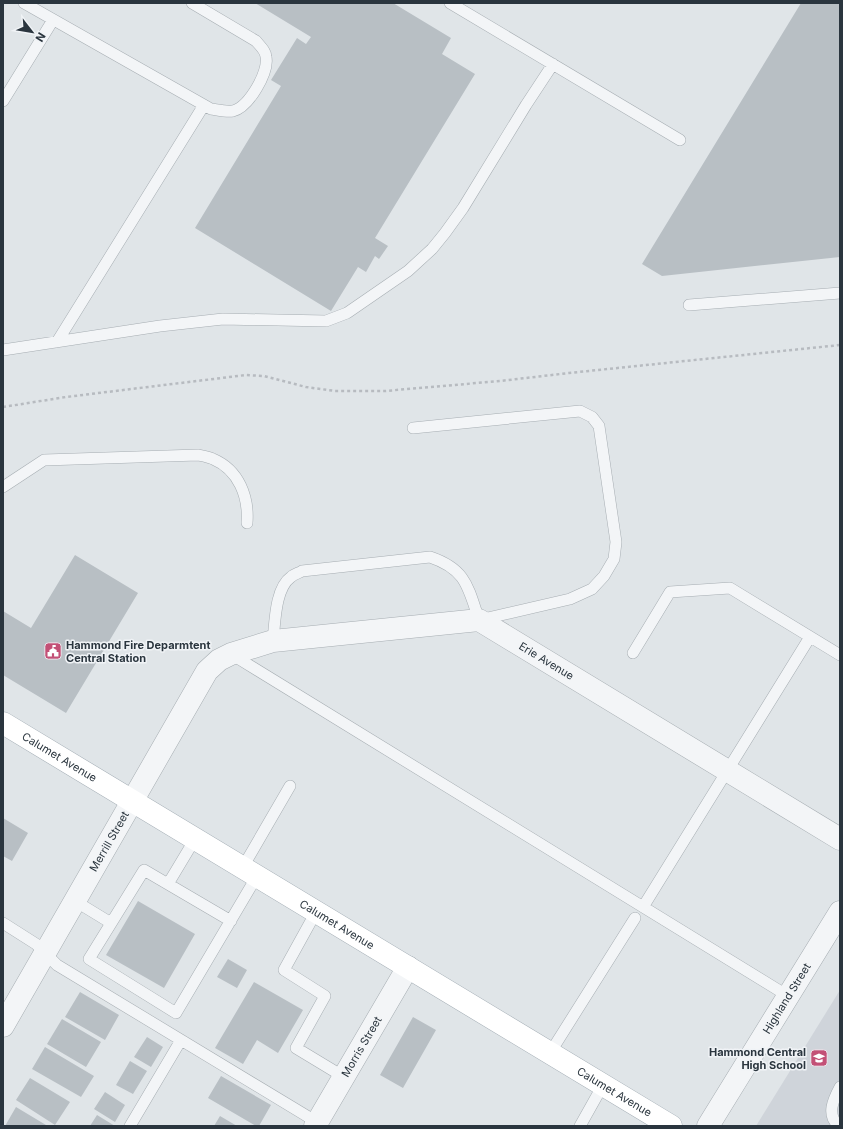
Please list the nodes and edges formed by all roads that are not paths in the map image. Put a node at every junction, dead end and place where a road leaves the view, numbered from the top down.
1 (24, 3) edge
2 (192, 3) edge
3 (450, 3) edge
4 (53, 20) junction
5 (553, 64) junction
6 (3, 101) edge
7 (204, 105) junction
8 (680, 140) dead end
9 (840, 293) edge
10 (689, 305) dead end
11 (57, 342) junction
12 (3, 350) edge
13 (413, 428) dead end
14 (3, 487) edge
15 (248, 523) dead end
16 (479, 620) junction
17 (810, 637) junction
18 (273, 641) junction
19 (633, 653) dead end
20 (840, 655) edge
21 (225, 657) junction
22 (3, 723) edge
23 (728, 771) junction
24 (290, 786) dead end
25 (133, 801) junction
26 (195, 838) junction
27 (840, 839) edge
28 (250, 872) junction
29 (168, 884) junction
30 (75, 901) junction
31 (644, 907) junction
32 (316, 912) junction
33 (840, 912) edge
34 (635, 918) dead end
35 (231, 921) junction
36 (111, 923) junction
37 (3, 924) edge
38 (45, 953) junction
39 (408, 967) junction
40 (788, 996) junction
41 (3, 1026) edge
42 (181, 1040) junction
43 (550, 1053) junction
44 (344, 1077) junction
45 (603, 1085) junction
46 (840, 1087) edge
47 (318, 1125) edge
48 (130, 1126) edge
49 (580, 1126) edge
50 (671, 1126) edge
51 (708, 1126) edge
52 (840, 1126) edge

1 - 4 lane
2 - 7 lane
3 - 5 lane
4 - 6 lane
4 - 7 lane
5 - 8 lane
5 - 11 lane
7 - 11 lane
9 - 10 lane
11 - 12 lane
13 - 16 lane
14 - 15 lane
16 - 18 street
16 - 18 lane
16 - 23 street, Erie Avenue
17 - 19 lane
17 - 20 lane
17 - 23 lane
18 - 21 street
21 - 25 street, Merrill Street
21 - 31 lane
22 - 25 main road, Calumet Avenue
23 - 27 street, Erie Avenue
23 - 31 lane
24 - 28 lane
25 - 26 main road, Calumet Avenue
25 - 30 street, Merrill Street
26 - 28 main road, Calumet Avenue
26 - 29 lane
28 - 32 main road, Calumet Avenue
28 - 35 lane
29 - 35 lane
29 - 36 lane
30 - 36 lane
30 - 38 street, Merrill Street
31 - 40 lane
32 - 39 main road, Calumet Avenue
32 - 44 lane
33 - 40 street, Highland Street
34 - 43 lane
35 - 36 lane
37 - 38 lane
38 - 41 street, Merrill Street
38 - 42 lane
39 - 43 main road, Calumet Avenue
39 - 44 street, Morris Street
40 - 51 street, Highland Street
42 - 47 lane
42 - 48 lane
43 - 45 main road, Calumet Avenue
44 - 47 street, Morris Street
45 - 49 lane
45 - 50 main road, Calumet Avenue
46 - 52 lane

